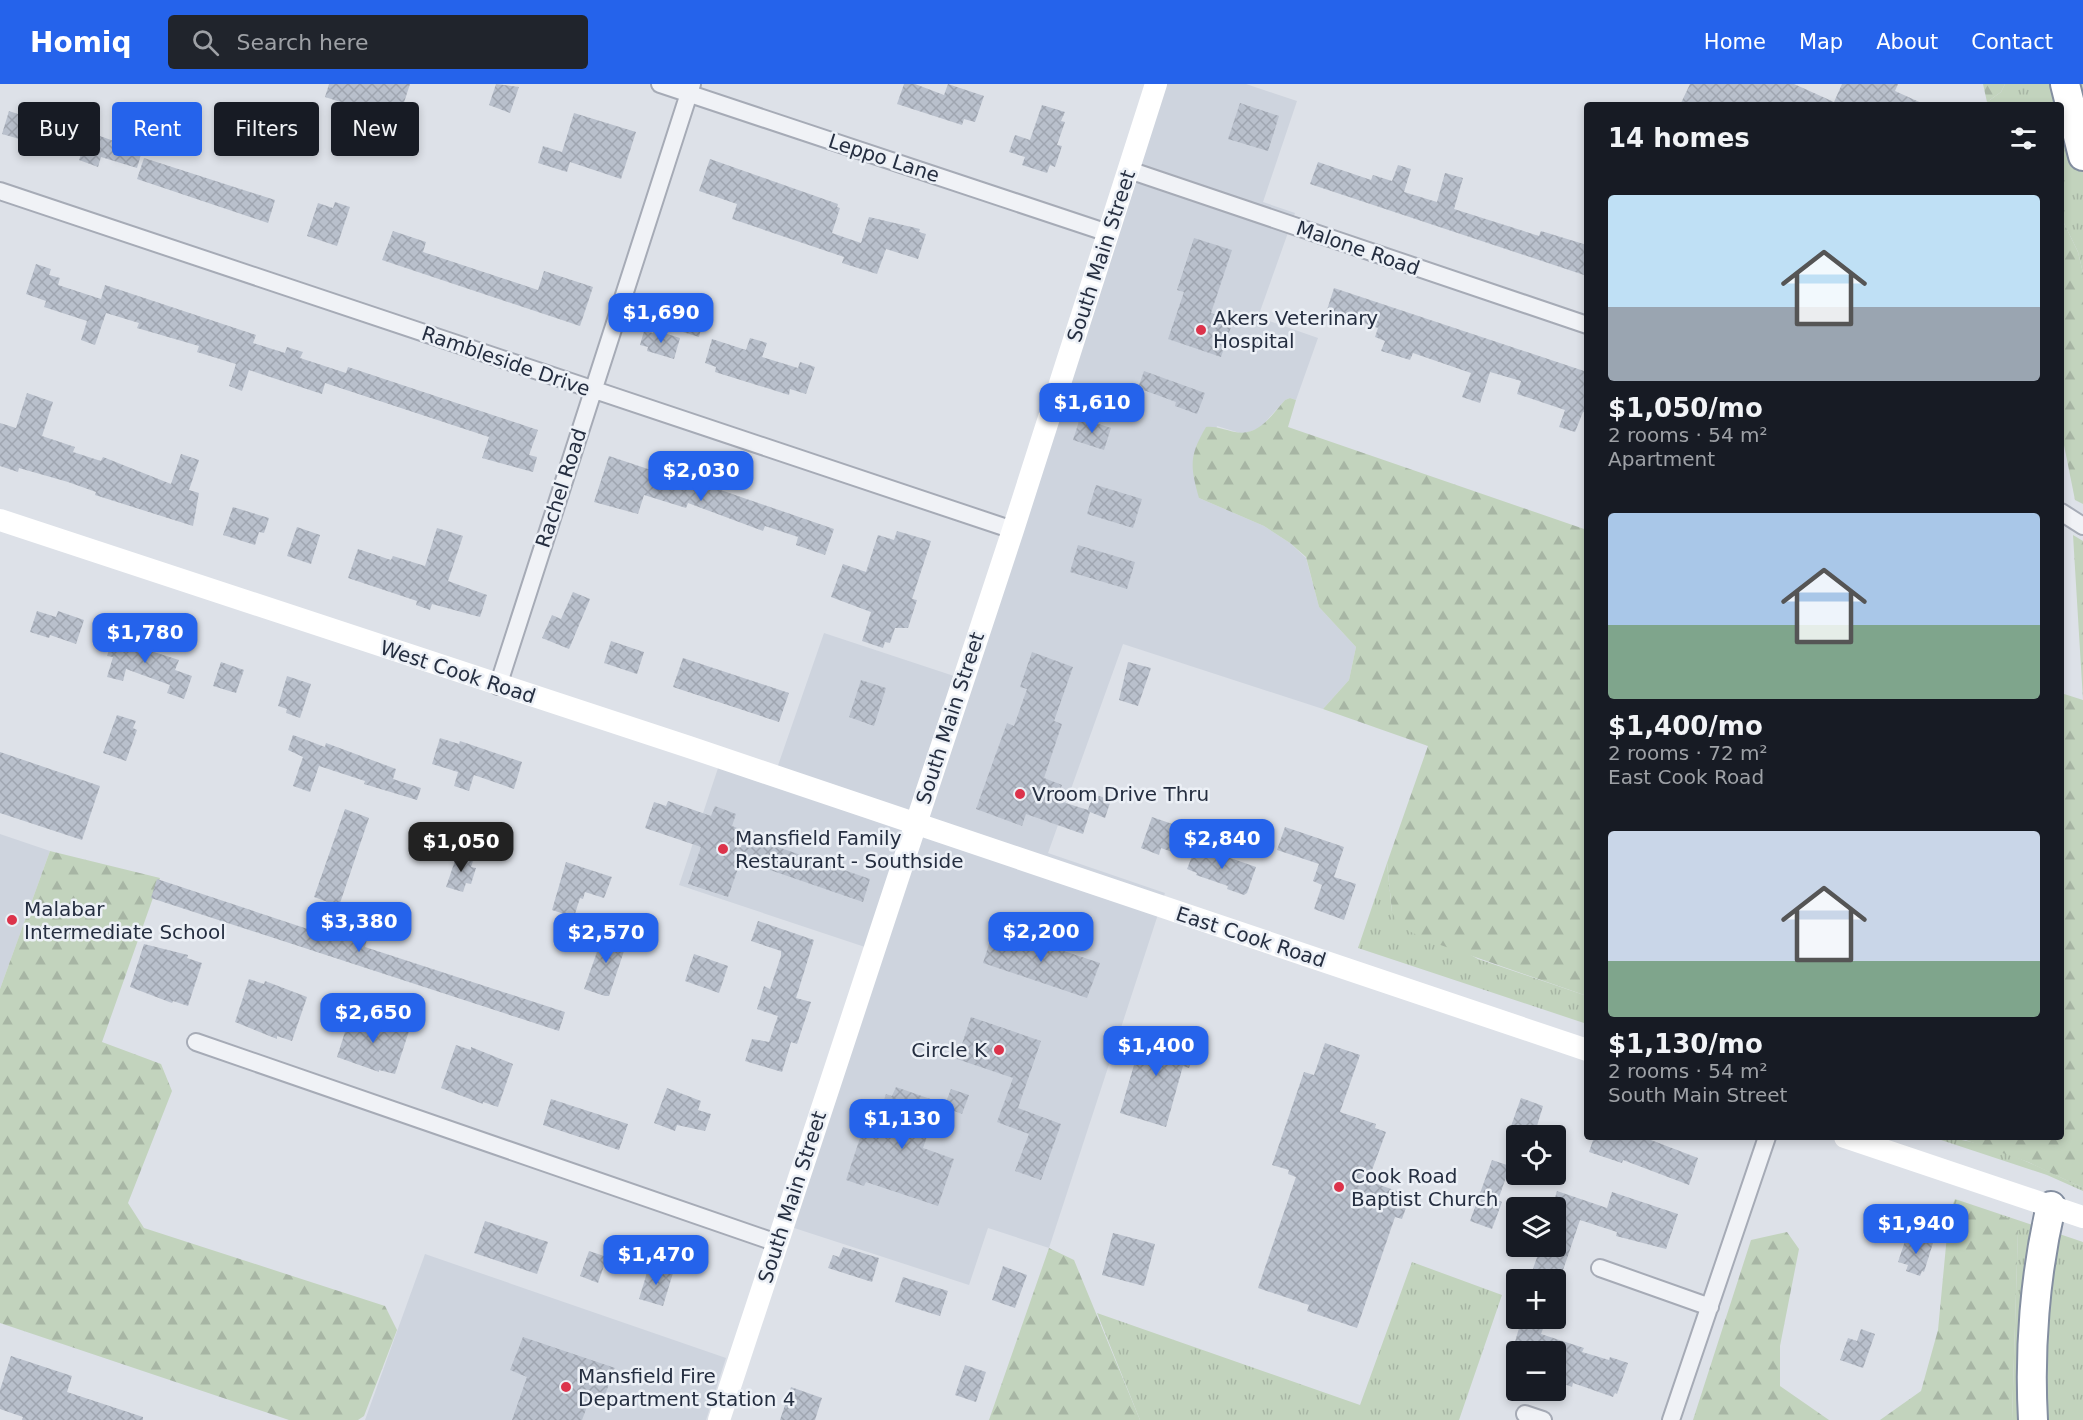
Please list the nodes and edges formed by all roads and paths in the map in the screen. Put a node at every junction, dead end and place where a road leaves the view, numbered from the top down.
1 (660, 84) edge
2 (1156, 84) edge
3 (2065, 84) edge
4 (690, 89) edge
5 (2083, 156) edge
6 (1129, 170) junction
7 (0, 191) edge
8 (1108, 233) junction
9 (1584, 324) edge
10 (593, 391) junction
11 (2064, 514) edge
12 (0, 520) edge
13 (2083, 526) edge
14 (1013, 530) junction
15 (498, 686) junction
16 (916, 824) junction
17 (196, 1042) dead end
18 (1584, 1049) edge
19 (1766, 1140) edge
20 (1854, 1140) edge
21 (2051, 1206) junction
22 (2083, 1217) edge
23 (777, 1243) junction
24 (1600, 1268) dead end
25 (1710, 1307) junction
26 (1525, 1414) dead end
27 (719, 1420) edge
28 (1543, 1420) edge
29 (1671, 1420) edge
30 (2033, 1420) edge

1 - 4 street, Leppo Lane
2 - 6 main road, South Main Street
3 - 5 highway
4 - 8 street, Leppo Lane
4 - 10 street, Rachel Road
6 - 8 main road, South Main Street
6 - 9 street, Malone Road
7 - 10 street, Rambleside Drive
8 - 14 main road, South Main Street
10 - 14 street, Rambleside Drive
10 - 15 street, Rachel Road
11 - 13 street
12 - 15 main road, West Cook Road
14 - 16 main road, South Main Street
15 - 16 main road, West Cook Road
16 - 18 main road, East Cook Road
16 - 23 main road, South Main Street
17 - 23 street
19 - 25 street
20 - 21 main road
21 - 22 main road
21 - 30 highway
23 - 27 main road, South Main Street
24 - 25 street
25 - 29 street
26 - 28 street

